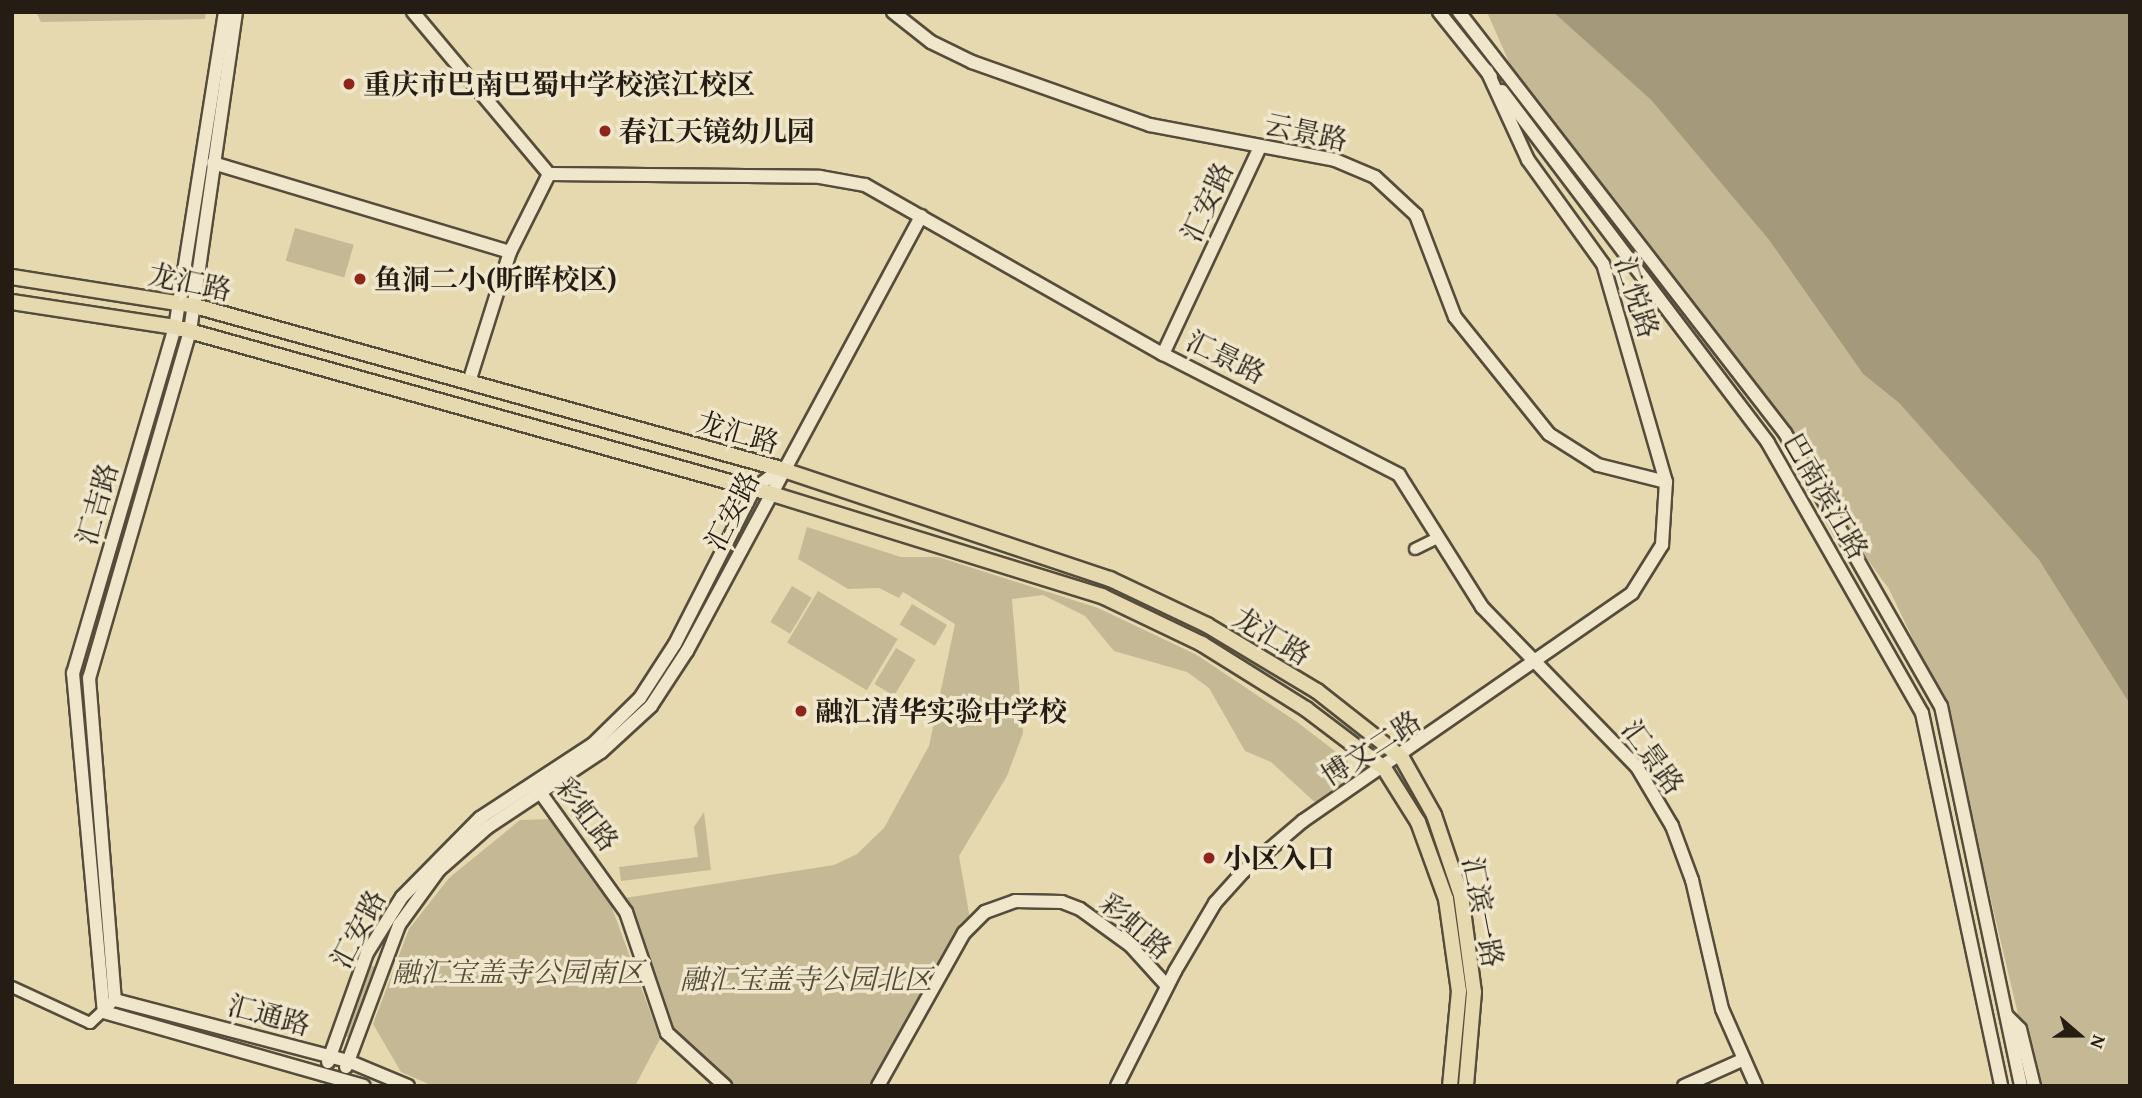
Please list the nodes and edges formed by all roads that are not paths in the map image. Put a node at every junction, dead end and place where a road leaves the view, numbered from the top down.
1 (225, 12) edge
2 (236, 12) edge
3 (412, 12) edge
4 (893, 12) edge
5 (1439, 12) edge
6 (1459, 12) edge
7 (1487, 71) junction
8 (1260, 147) junction
9 (213, 163) junction
10 (549, 174) junction
11 (921, 216) junction
12 (510, 252) junction
13 (12, 277) edge
14 (12, 302) edge
15 (188, 304) junction
16 (182, 329) junction
17 (1163, 354) junction
18 (469, 382) junction
19 (781, 469) junction
20 (1666, 482) junction
21 (754, 489) junction
22 (769, 494) junction
23 (1438, 538) junction
24 (1415, 549) dead end
25 (1537, 664) junction
26 (1402, 758) junction
27 (1384, 768) junction
28 (536, 787) junction
29 (1167, 986) junction
30 (12, 987) edge
31 (115, 1000) junction
32 (104, 1012) junction
33 (2006, 1016) junction
34 (330, 1056) junction
35 (1742, 1060) junction
36 (348, 1061) junction
37 (324, 1073) junction
38 (342, 1077) junction
39 (364, 1086) edge
40 (408, 1086) edge
41 (725, 1086) edge
42 (878, 1086) edge
43 (1117, 1086) edge
44 (1450, 1086) edge
45 (1466, 1086) edge
46 (1684, 1086) edge
47 (1756, 1086) edge
48 (2001, 1086) edge
49 (2021, 1086) edge
50 (2034, 1086) edge

1 - 15 street, 汇吉路
2 - 9 street, 汇吉路
3 - 10 street
4 - 8 street, 云景路
5 - 7 street, 巴南滨江路
6 - 33 street, 巴南滨江路
7 - 20 street, 汇悦路
7 - 48 street, 巴南滨江路
8 - 17 street, 汇安路
8 - 20 street, 云景路
9 - 12 street
9 - 15 street, 汇吉路
10 - 11 street, 汇景路
10 - 12 street
11 - 17 street, 汇景路
11 - 19 street
12 - 18 street
13 - 15 main road, 龙汇路
14 - 16 main road, 龙汇路
15 - 16 street, 汇吉路
15 - 18 main road, 龙汇路
16 - 21 main road, 龙汇路
16 - 31 street, 汇吉路
16 - 32 street, 汇吉路
17 - 23 street, 汇景路
18 - 19 main road, 龙汇路
19 - 21 street, 汇安路
19 - 22 street, 汇安路
19 - 26 main road, 龙汇路
20 - 25 street, 博文二路
21 - 22 main road, 龙汇路
21 - 28 street, 汇安路
22 - 27 main road, 龙汇路
22 - 28 street, 汇安路
23 - 24 street
23 - 25 street, 汇景路
25 - 26 street, 博文二路
25 - 35 street, 汇景路
26 - 27 street, 博文二路
26 - 45 main road, 汇滨一路
27 - 29 street, 博文二路
27 - 44 main road, 汇滨一路
28 - 34 street, 汇安路
28 - 36 street, 汇安路
28 - 41 street, 彩虹路
29 - 42 street, 彩虹路
29 - 43 street, 博文二路
30 - 32 street
31 - 32 street
31 - 34 street, 汇通路
32 - 37 street, 汇通路
33 - 49 street, 巴南滨江路
33 - 50 street
34 - 36 street, 汇通路
34 - 37 street, 汇安路
35 - 46 street
35 - 47 street, 汇景路
36 - 38 street, 汇安路
36 - 40 street, 汇通路
37 - 38 street, 汇通路
38 - 39 street, 汇通路

